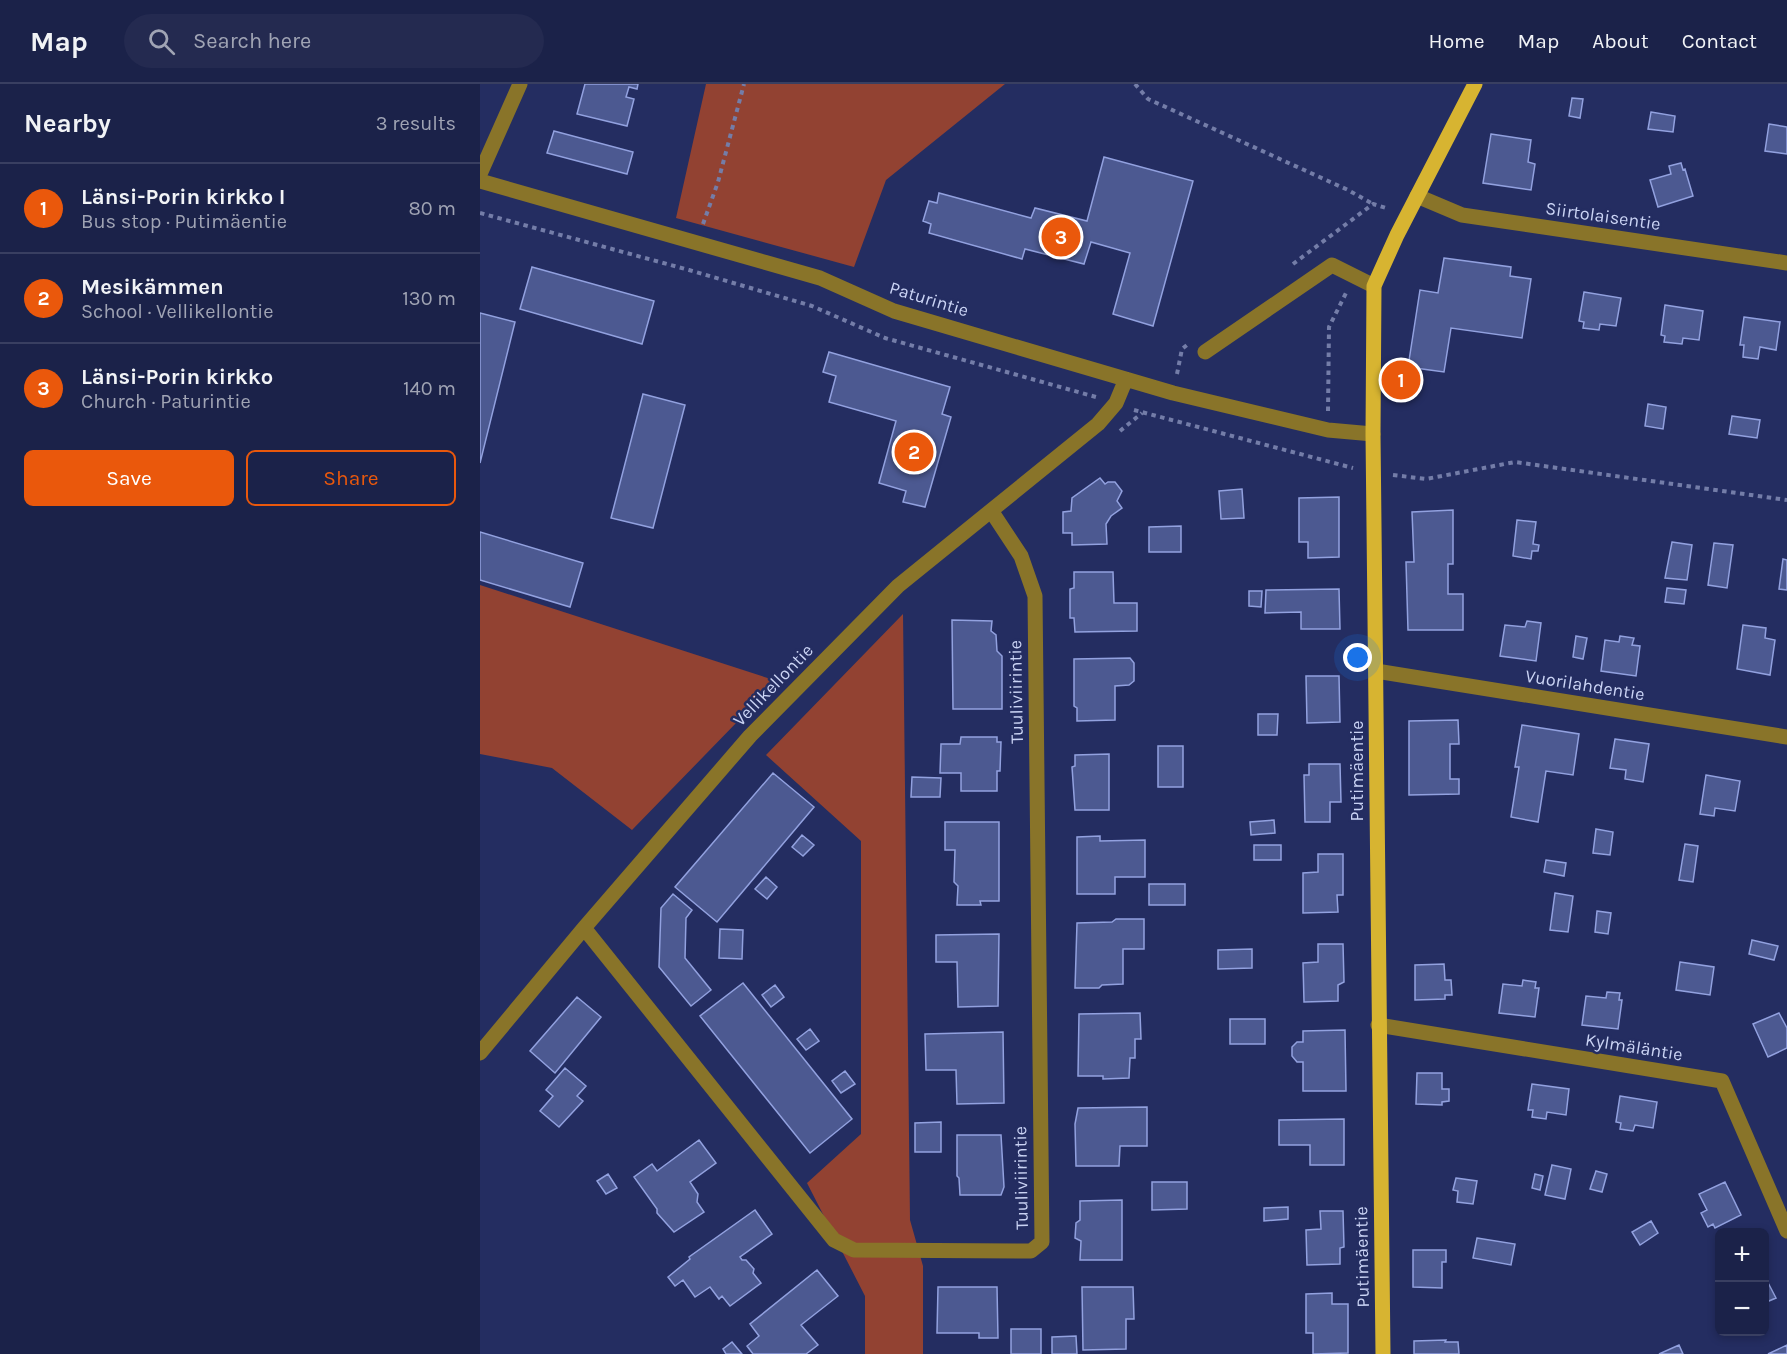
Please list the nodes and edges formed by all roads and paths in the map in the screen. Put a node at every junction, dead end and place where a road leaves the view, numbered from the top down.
1 (520, 84) edge
2 (744, 84) edge
3 (1135, 84) edge
4 (1475, 84) edge
5 (480, 174) edge
6 (480, 181) edge
7 (1417, 196) junction
8 (1373, 204) dead end
9 (480, 213) edge
10 (696, 243) junction
11 (1787, 263) edge
12 (689, 270) junction
13 (1374, 286) junction
14 (1205, 352) dead end
15 (1126, 379) junction
16 (1116, 403) junction
17 (1143, 413) junction
18 (1117, 434) dead end
19 (1372, 434) junction
20 (1373, 473) junction
21 (1787, 500) edge
22 (992, 512) junction
23 (1376, 671) junction
24 (1787, 737) edge
25 (584, 927) junction
26 (1378, 1024) junction
27 (480, 1053) edge
28 (1787, 1231) edge
29 (1383, 1354) edge

1 - 5 street
2 - 10 path
3 - 8 path
4 - 7 main road, Putimäentie
6 - 10 street, Paturintie
7 - 11 street, Siirtolaisentie
7 - 13 main road, Putimäentie
9 - 12 path
10 - 12 path
10 - 15 street, Paturintie
12 - 16 path
13 - 14 street
13 - 19 main road, Putimäentie
15 - 16 street, Vellikellontie
15 - 19 street, Paturintie
16 - 17 path
16 - 22 street, Vellikellontie
17 - 18 path
17 - 20 path
19 - 20 main road, Putimäentie
20 - 21 path
20 - 23 main road, Putimäentie
22 - 25 street, Vellikellontie
22 - 25 street, Tuuliviirintie
23 - 24 street, Vuorilahdentie
23 - 26 main road, Putimäentie
25 - 27 street, Vellikellontie
26 - 28 street, Kylmäläntie
26 - 29 main road, Putimäentie

